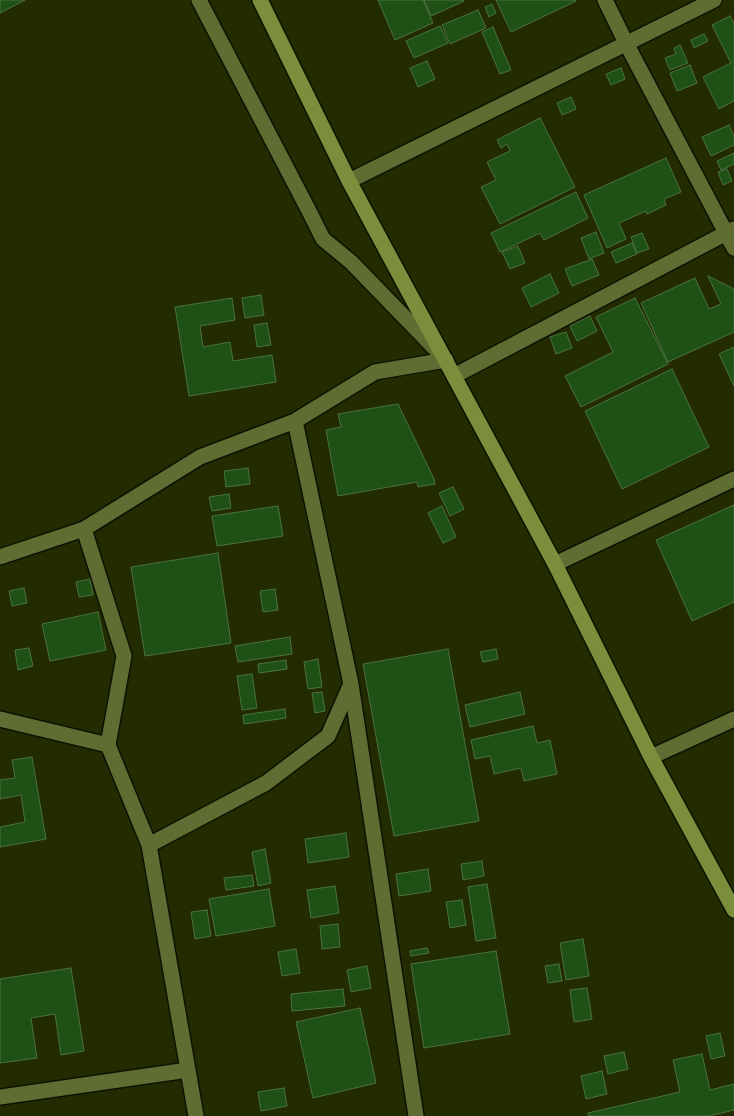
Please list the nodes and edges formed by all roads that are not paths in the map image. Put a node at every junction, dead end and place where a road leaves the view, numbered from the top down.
1 (199, 0) edge
2 (262, 0) edge
3 (605, 0) edge
4 (714, 0) edge
5 (626, 43) junction
6 (349, 181) junction
7 (730, 231) edge
8 (734, 248) edge
9 (446, 360) junction
10 (454, 376) junction
11 (295, 421) junction
12 (734, 479) edge
13 (84, 529) junction
14 (0, 557) edge
15 (555, 564) junction
16 (351, 684) junction
17 (0, 719) edge
18 (734, 719) edge
19 (108, 745) junction
20 (651, 757) junction
21 (149, 845) junction
22 (734, 910) edge
23 (188, 1070) junction
24 (0, 1096) edge
25 (196, 1116) edge
26 (416, 1116) edge

1 - 9 street
2 - 6 main road
3 - 5 street
4 - 5 street
5 - 6 street
5 - 7 street
6 - 9 main road
7 - 8 street
7 - 10 street
9 - 10 main road
9 - 11 street
10 - 15 main road
11 - 13 street
11 - 16 street
12 - 15 street
13 - 14 street
13 - 19 street
15 - 20 main road
16 - 21 street
16 - 26 street
17 - 19 street
18 - 20 street
19 - 21 street
20 - 22 main road
21 - 23 street
23 - 24 street
23 - 25 street

